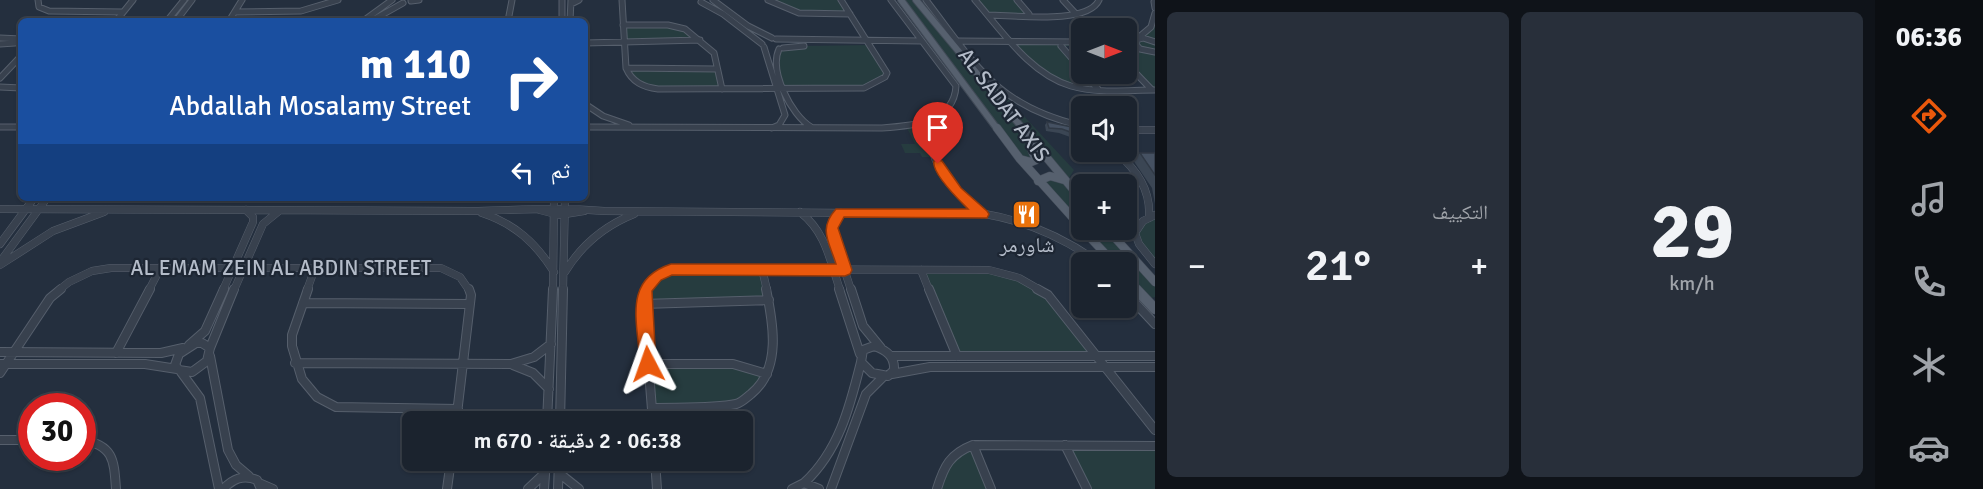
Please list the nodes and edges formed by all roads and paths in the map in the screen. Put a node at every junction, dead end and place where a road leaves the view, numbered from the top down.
1 (38, 0) edge
2 (133, 0) edge
3 (183, 0) edge
4 (242, 0) edge
5 (338, 0) edge
6 (393, 0) edge
7 (419, 0) edge
8 (512, 0) edge
9 (555, 0) edge
10 (579, 0) edge
11 (621, 0) edge
12 (713, 0) edge
13 (768, 0) edge
14 (841, 0) edge
15 (891, 0) edge
16 (901, 0) edge
17 (916, 0) edge
18 (926, 0) edge
19 (975, 0) edge
20 (1017, 0) edge
21 (1063, 0) edge
22 (1099, 0) edge
23 (193, 1) edge
24 (412, 1) edge
25 (562, 1) edge
26 (701, 1) edge
27 (571, 2) edge
28 (402, 3) junction
29 (123, 12) junction
30 (235, 12) junction
31 (1155, 13) edge
32 (850, 14) junction
33 (1076, 14) junction
34 (988, 15) junction
35 (1029, 15) junction
36 (171, 16) joint
37 (180, 16) joint
38 (118, 18) edge
39 (231, 18) edge
40 (367, 18) edge
41 (375, 18) edge
42 (509, 18) edge
43 (562, 18) edge
44 (570, 18) edge
45 (918, 22) junction
46 (908, 23) junction
47 (623, 25) junction
48 (1137, 37) edge
49 (0, 38) edge
50 (774, 38) junction
51 (1137, 38) edge
52 (624, 40) junction
53 (700, 40) junction
54 (18, 41) edge
55 (18, 41) edge
56 (588, 41) edge
57 (1155, 42) edge
58 (869, 43) junction
59 (924, 43) junction
60 (0, 44) edge
61 (961, 44) junction
62 (1015, 44) junction
63 (1071, 44) edge
64 (763, 45) junction
65 (1071, 45) edge
66 (1061, 46) junction
67 (1137, 46) edge
68 (781, 49) junction
69 (1137, 49) edge
70 (1140, 49) junction
71 (1153, 53) edge
72 (1071, 58) edge
73 (18, 59) edge
74 (626, 68) junction
75 (717, 69) junction
76 (982, 71) junction
77 (974, 72) junction
78 (1137, 74) edge
79 (0, 78) edge
80 (1094, 84) edge
81 (0, 87) edge
82 (18, 88) edge
83 (722, 89) junction
84 (777, 89) junction
85 (784, 89) junction
86 (1098, 89) junction
87 (1153, 90) edge
88 (588, 106) edge
89 (928, 122) junction
90 (1071, 123) edge
91 (0, 127) edge
92 (18, 127) edge
93 (588, 127) edge
94 (638, 128) junction
95 (772, 128) junction
96 (813, 128) junction
97 (1137, 130) edge
98 (1155, 130) edge
99 (1031, 141) junction
100 (1020, 159) junction
101 (1125, 162) edge
102 (1038, 181) junction
103 (1064, 181) junction
104 (1071, 188) edge
105 (32, 201) edge
106 (44, 201) edge
107 (554, 201) edge
108 (565, 201) edge
109 (0, 209) edge
110 (26, 209) junction
111 (39, 209) junction
112 (113, 209) junction
113 (246, 210) junction
114 (283, 210) junction
115 (473, 211) junction
116 (554, 211) junction
117 (565, 211) junction
118 (640, 212) junction
119 (800, 212) junction
120 (841, 212) junction
121 (982, 214) junction
122 (1071, 217) edge
123 (1149, 218) edge
124 (1092, 240) edge
125 (1117, 240) edge
126 (0, 244) edge
127 (1082, 252) edge
128 (1103, 252) edge
129 (0, 263) edge
130 (1155, 264) edge
131 (161, 267) junction
132 (233, 267) junction
133 (243, 267) junction
134 (315, 268) junction
135 (762, 269) junction
136 (833, 270) junction
137 (845, 270) junction
138 (921, 270) junction
139 (554, 273) junction
140 (563, 275) junction
141 (1155, 282) edge
142 (1137, 290) edge
143 (768, 300) junction
144 (552, 302) junction
145 (562, 302) junction
146 (303, 303) junction
147 (470, 304) junction
148 (643, 304) junction
149 (1137, 305) edge
150 (1155, 309) edge
151 (1155, 324) edge
152 (551, 344) junction
153 (186, 347) junction
154 (881, 348) junction
155 (0, 352) edge
156 (13, 352) junction
157 (210, 352) junction
158 (116, 353) junction
159 (891, 356) junction
160 (957, 356) junction
161 (1155, 356) edge
162 (1097, 357) junction
163 (860, 358) junction
164 (296, 363) junction
165 (3, 364) edge
166 (464, 364) junction
167 (511, 364) junction
168 (648, 364) junction
169 (1155, 366) edge
170 (1105, 367) junction
171 (179, 370) junction
172 (0, 373) edge
173 (767, 374) junction
174 (887, 375) junction
175 (549, 389) junction
176 (652, 408) junction
177 (458, 409) joint
178 (548, 411) edge
179 (560, 411) edge
180 (652, 411) edge
181 (1155, 430) edge
182 (0, 440) edge
183 (18, 440) edge
184 (96, 442) edge
185 (973, 445) junction
186 (1065, 445) junction
187 (1155, 446) edge
188 (449, 471) edge
189 (656, 471) edge
190 (545, 473) joint
191 (559, 473) joint
192 (249, 476) junction
193 (804, 483) junction
194 (260, 486) edge
195 (116, 489) edge
196 (221, 489) edge
197 (273, 489) edge
198 (447, 489) edge
199 (528, 489) edge
200 (544, 489) edge
201 (558, 489) edge
202 (579, 489) edge
203 (657, 489) edge
204 (792, 489) edge
205 (819, 489) edge
206 (831, 489) edge
207 (938, 489) edge
208 (991, 489) edge
209 (1087, 489) edge

1 - 29 street
2 - 29 street
3 - 36 street
4 - 30 street
5 - 30 street
6 - 28 street
6 - 40 street
7 - 24 street
8 - 42 street
9 - 25 street
10 - 27 street
11 - 47 street
12 - 50 street
13 - 32 street
14 - 32 street
15 - 46 street
16 - 45 main road, AL SADAT AXIS
17 - 77 main road, AL SADAT AXIS
18 - 61 street
19 - 34 street
20 - 35 street
21 - 33 street
22 - 33 street
23 - 37 street
24 - 28 street
25 - 43 street
26 - 64 street
27 - 44 street
28 - 41 street
29 - 38 street
30 - 39 street
31 - 48 street
32 - 58 street
33 - 35 street
34 - 35 street
34 - 62 street
36 - 37 street
45 - 46 main road
45 - 100 main road, AL SADAT AXIS
46 - 59 street
47 - 52 street
47 - 53 street
49 - 54 street
50 - 58 street
50 - 64 street
50 - 68 street
51 - 57 street
52 - 53 street
52 - 56 street
52 - 74 street
53 - 75 street
55 - 60 street
58 - 59 street
58 - 68 street
58 - 85 street
59 - 89 street
61 - 62 street
61 - 76 street
62 - 63 street
62 - 66 street
62 - 86 street
64 - 68 street
64 - 84 street
65 - 66 street
66 - 72 street
67 - 70 street
68 - 85 street
69 - 70 street
70 - 71 street
73 - 79 street
74 - 75 street
74 - 83 street
75 - 83 street
76 - 77 main road
76 - 90 street
77 - 99 main road, AL SADAT AXIS
78 - 87 street
80 - 86 street
81 - 82 street
83 - 84 street
84 - 85 street
84 - 95 street
85 - 96 street
86 - 87 street
88 - 94 street
89 - 96 street
89 - 121 street
91 - 92 street
93 - 94 street
94 - 95 street
95 - 96 street
97 - 98 street
99 - 100 main road
99 - 103 main road, AL SADAT AXIS
100 - 102 main road, AL SADAT AXIS
101 - 123 street
102 - 103 main road
102 - 122 main road, AL SADAT AXIS
103 - 104 main road, AL SADAT AXIS
105 - 110 street
106 - 111 street
107 - 116 street
108 - 117 street
109 - 110 street
110 - 111 street
110 - 126 street
111 - 112 street
111 - 129 street
112 - 113 street
112 - 129 street
113 - 114 street
113 - 132 street
114 - 115 street
114 - 133 street
115 - 116 street
115 - 139 street
116 - 117 street
116 - 139 street
117 - 118 street
117 - 140 street
118 - 119 street
118 - 140 street
119 - 120 street
119 - 136 street
120 - 121 street
120 - 137 street
121 - 127 street
123 - 130 street
124 - 128 main road, AL SADAT AXIS
125 - 141 main road
131 - 132 street, AL EMAM ZEIN AL ABDIN STREET
131 - 156 street, AL EMAM ZEIN AL ABDIN STREET
131 - 158 street
132 - 133 street, AL EMAM ZEIN AL ABDIN STREET
132 - 153 street
133 - 134 street, AL EMAM ZEIN AL ABDIN STREET
133 - 157 street
134 - 146 street
134 - 147 street, AL EMAM ZEIN AL ABDIN STREET
135 - 136 street
135 - 143 street
135 - 148 street
136 - 137 street
136 - 163 street
137 - 138 street
137 - 154 street
138 - 160 street
138 - 162 street
139 - 144 street
140 - 145 street
142 - 150 main road
143 - 148 street
143 - 173 street
144 - 145 street
144 - 152 street
145 - 179 street
146 - 147 street
146 - 164 street
147 - 166 street, AL EMAM ZEIN AL ABDIN STREET
148 - 168 street
149 - 151 street
152 - 167 street
152 - 175 street
153 - 157 street
153 - 158 street
153 - 171 street
154 - 159 street
154 - 163 street
155 - 156 street
156 - 158 street
156 - 165 street, AL EMAM ZEIN AL ABDIN STREET
157 - 171 street
157 - 192 street
159 - 160 street
159 - 174 street
160 - 162 street
161 - 162 street
162 - 170 street
163 - 174 street
163 - 193 street
164 - 166 street
164 - 177 street
165 - 171 street
165 - 172 street, AL EMAM ZEIN AL ABDIN STREET
166 - 167 street
166 - 177 street, AL EMAM ZEIN AL ABDIN STREET
167 - 175 street
168 - 173 street
168 - 176 street
169 - 170 street
170 - 174 street
170 - 181 street
171 - 196 street
173 - 176 street
174 - 206 street
175 - 178 street
176 - 180 street
182 - 183 street
184 - 195 street
185 - 186 street
185 - 207 street
185 - 208 street
186 - 187 street
186 - 209 street
188 - 198 street
189 - 203 street
190 - 199 street
190 - 200 street
191 - 201 street
191 - 202 street
192 - 194 street
192 - 196 street
193 - 204 street
193 - 205 street
194 - 197 street

